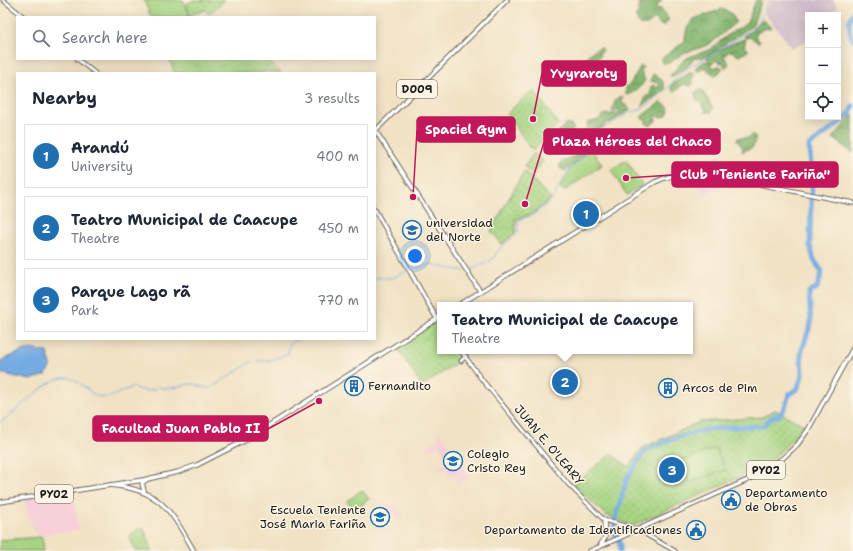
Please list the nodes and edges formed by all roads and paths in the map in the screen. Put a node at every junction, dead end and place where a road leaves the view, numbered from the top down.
1 (3, 0) edge
2 (507, 0) edge
3 (23, 16) edge
4 (78, 60) edge
5 (94, 72) edge
6 (376, 129) edge
7 (376, 132) edge
8 (853, 203) edge
9 (376, 212) edge
10 (480, 291) junction
11 (464, 302) edge
12 (437, 316) edge
13 (437, 319) edge
14 (853, 348) edge
15 (466, 356) joint
16 (462, 361) dead end
17 (157, 477) junction
18 (109, 485) junction
19 (144, 492) junction
20 (0, 502) edge
21 (604, 520) junction
22 (638, 530) junction
23 (600, 545) junction
24 (194, 551) edge
25 (590, 551) edge
26 (675, 551) edge

1 - 3 street
2 - 6 main road, D009
4 - 5 street
7 - 10 main road, D009
8 - 10 main road
9 - 12 main road
10 - 11 main road
13 - 17 main road, PY02
14 - 22 main road, PY02
15 - 16 street
15 - 21 street, JUAN E. O'LEARY
17 - 18 main road, PY02
17 - 19 main road
18 - 19 main road, PY02
18 - 20 main road, PY02
19 - 24 main road, PY02
21 - 22 street, JUAN E. O'LEARY
21 - 23 main road
22 - 23 main road, PY02
22 - 26 street, JUAN E. O'LEARY
23 - 25 main road, PY02

